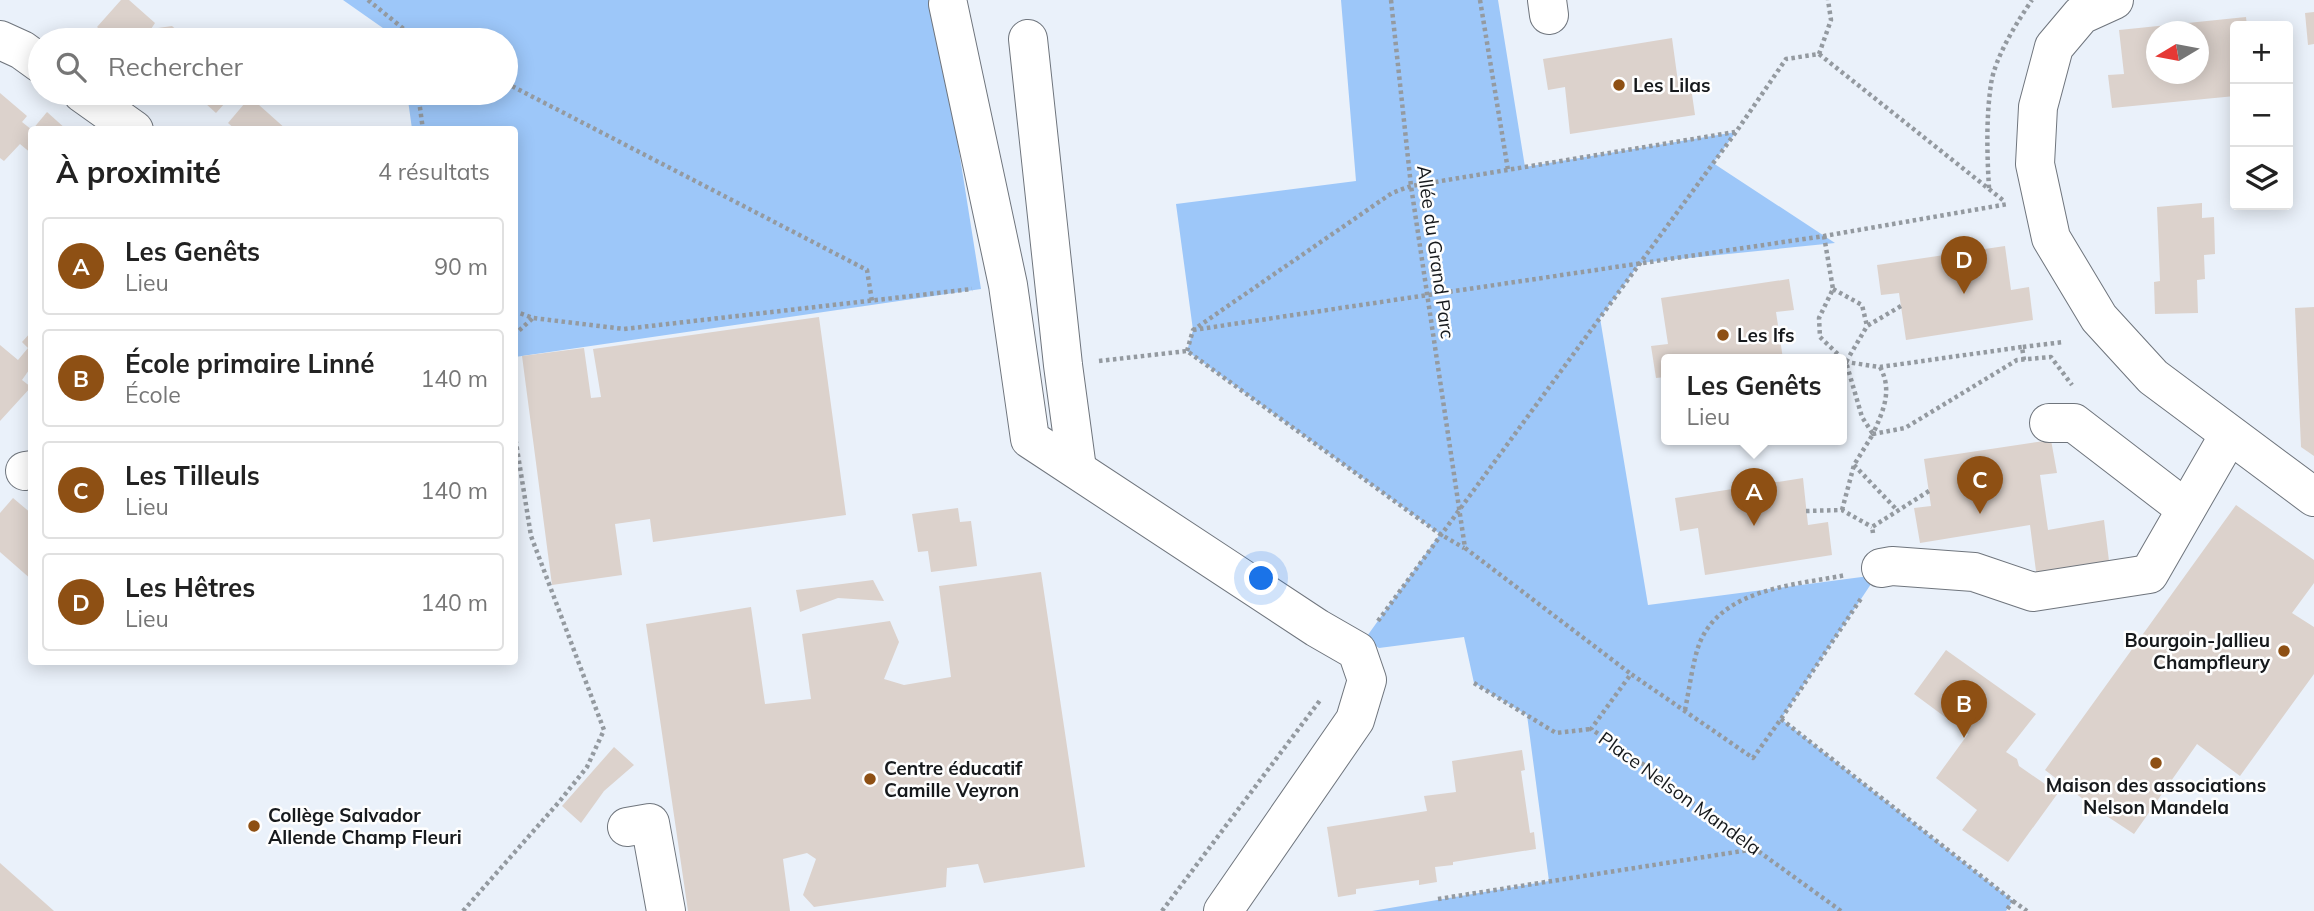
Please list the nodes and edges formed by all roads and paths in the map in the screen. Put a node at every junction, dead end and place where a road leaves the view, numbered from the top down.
1 (368, 0) edge
2 (1391, 0) edge
3 (1480, 0) edge
4 (1828, 0) edge
5 (2032, 0) edge
6 (2114, 0) edge
7 (948, 4) dead end
8 (401, 28) edge
9 (1028, 39) dead end
10 (0, 40) edge
11 (28, 54) edge
12 (1819, 54) junction
13 (518, 89) edge
14 (99, 105) edge
15 (420, 105) edge
16 (128, 126) edge
17 (422, 126) edge
18 (1736, 132) junction
19 (1508, 170) junction
20 (1411, 186) junction
21 (1989, 189) junction
22 (2025, 202) junction
23 (1824, 236) junction
24 (1640, 263) junction
25 (1008, 285) junction
26 (1833, 289) junction
27 (1426, 295) junction
28 (872, 301) junction
29 (1901, 306) dead end
30 (518, 312) edge
31 (533, 318) junction
32 (1867, 326) junction
33 (1193, 330) junction
34 (518, 331) edge
35 (2064, 342) dead end
36 (2022, 347) junction
37 (1187, 351) junction
38 (1838, 354) edge
39 (1847, 360) edge
40 (2024, 360) dead end
41 (1847, 362) edge
42 (1063, 365) junction
43 (1847, 365) edge
44 (2049, 423) dead end
45 (2229, 435) junction
46 (518, 455) edge
47 (1854, 465) junction
48 (1077, 469) junction
49 (1929, 491) dead end
50 (2314, 497) edge
51 (1459, 507) junction
52 (2186, 509) junction
53 (1842, 510) junction
54 (1896, 510) junction
55 (1806, 511) dead end
56 (1872, 527) junction
57 (1440, 534) junction
58 (1465, 548) junction
59 (1881, 568) junction
60 (1357, 650) junction
61 (1631, 674) junction
62 (1474, 683) dead end
63 (1324, 694) dead end
64 (1685, 710) junction
65 (1781, 719) junction
66 (1591, 729) junction
67 (627, 827) dead end
68 (1756, 849) junction
69 (1438, 900) dead end
70 (2014, 901) junction
71 (463, 911) edge
72 (666, 911) edge
73 (1162, 911) edge
74 (1223, 911) edge
75 (1841, 911) edge
76 (2006, 911) edge
77 (2027, 911) edge

1 - 8 path
2 - 20 path, Allée du Grand Parc
3 - 19 path
4 - 12 path
5 - 21 path
6 - 22 street
7 - 25 street
9 - 42 street
10 - 11 street
12 - 18 path
12 - 21 path
13 - 28 path
14 - 16 street
15 - 17 path
18 - 19 path
18 - 24 path
19 - 20 path
20 - 27 path, Allée du Grand Parc
20 - 33 path
21 - 22 path
22 - 23 path
22 - 45 street
23 - 24 path
23 - 26 path
24 - 27 path
24 - 51 path
25 - 28 path
25 - 48 street
26 - 32 path
26 - 38 path
27 - 33 path
27 - 51 path, Allée du Grand Parc
28 - 31 path
29 - 32 path
30 - 31 path
31 - 34 path
32 - 39 path
33 - 37 path
35 - 36 path
36 - 40 path
36 - 41 path
37 - 42 path
37 - 57 path
42 - 48 street
43 - 47 path
44 - 52 street
45 - 50 street
45 - 52 street
46 - 71 path
47 - 53 path
47 - 54 path
48 - 60 street
49 - 54 path
51 - 57 path
51 - 58 path, Allée du Grand Parc
52 - 59 street
53 - 55 path
53 - 56 path
54 - 56 path
56 - 59 path
57 - 58 path
57 - 60 path
58 - 61 path
59 - 64 path
59 - 65 path
60 - 74 street
61 - 64 path
61 - 66 path, Place Nelson Mandela
62 - 66 path
63 - 73 path
64 - 65 path
65 - 70 path
66 - 68 path, Place Nelson Mandela
67 - 72 street
68 - 69 path
68 - 75 path, Place Nelson Mandela
70 - 76 path
70 - 77 path

